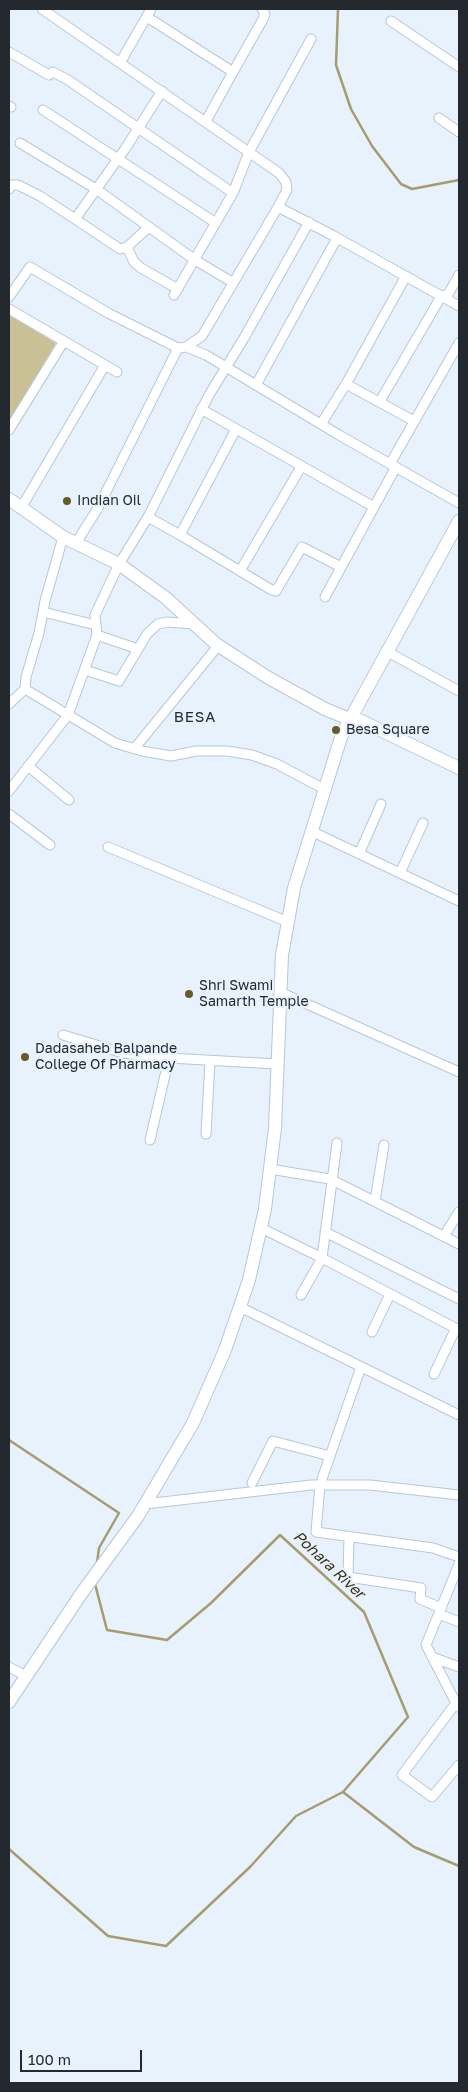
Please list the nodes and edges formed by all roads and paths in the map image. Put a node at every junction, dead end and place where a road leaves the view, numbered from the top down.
1 (42, 9) edge
2 (265, 11) edge
3 (149, 13) edge
4 (391, 21) dead end
5 (310, 39) dead end
6 (9, 52) edge
7 (120, 62) junction
8 (459, 67) edge
9 (233, 72) junction
10 (162, 91) junction
11 (43, 110) dead end
12 (440, 118) dead end
13 (206, 122) junction
14 (137, 128) junction
15 (459, 132) edge
16 (20, 143) dead end
17 (249, 152) junction
18 (118, 158) junction
19 (9, 189) edge
20 (96, 189) junction
21 (233, 193) junction
22 (278, 207) junction
23 (75, 220) junction
24 (308, 222) junction
25 (216, 223) junction
26 (149, 227) junction
27 (337, 238) junction
28 (127, 247) junction
29 (195, 260) junction
30 (459, 275) edge
31 (406, 276) junction
32 (232, 282) junction
33 (9, 297) edge
34 (444, 297) junction
35 (459, 306) edge
36 (9, 309) edge
37 (64, 341) junction
38 (459, 343) edge
39 (182, 347) junction
40 (105, 365) junction
41 (225, 367) junction
42 (117, 372) dead end
43 (346, 384) junction
44 (256, 385) junction
45 (380, 401) junction
46 (201, 409) junction
47 (414, 421) junction
48 (321, 424) junction
49 (236, 429) junction
50 (9, 430) edge
51 (301, 466) junction
52 (393, 466) junction
53 (9, 499) edge
54 (459, 503) edge
55 (374, 506) junction
56 (21, 508) junction
57 (148, 517) junction
58 (459, 521) edge
59 (180, 535) junction
60 (63, 537) junction
61 (76, 543) junction
62 (119, 564) junction
63 (341, 567) junction
64 (240, 571) junction
65 (325, 597) dead end
66 (43, 612) junction
67 (193, 624) junction
68 (96, 630) junction
69 (218, 646) junction
70 (138, 649) junction
71 (388, 652) junction
72 (85, 670) junction
73 (25, 689) junction
74 (459, 691) edge
75 (9, 702) edge
76 (68, 715) junction
77 (350, 718) junction
78 (134, 749) junction
79 (28, 766) junction
80 (459, 768) edge
81 (324, 789) junction
82 (9, 791) edge
83 (70, 800) dead end
84 (381, 804) dead end
85 (9, 814) edge
86 (423, 823) dead end
87 (311, 831) junction
88 (50, 846) dead end
89 (108, 847) dead end
90 (359, 854) junction
91 (400, 873) junction
92 (459, 901) edge
93 (288, 922) junction
94 (280, 992) junction
95 (63, 1035) dead end
96 (169, 1058) junction
97 (210, 1061) junction
98 (277, 1064) junction
99 (459, 1072) edge
100 (206, 1134) dead end
101 (150, 1140) dead end
102 (337, 1143) dead end
103 (384, 1145) dead end
104 (270, 1169) junction
105 (332, 1180) junction
106 (375, 1201) junction
107 (459, 1212) edge
108 (261, 1228) junction
109 (325, 1232) junction
110 (444, 1236) junction
111 (459, 1244) edge
112 (322, 1258) junction
113 (390, 1294) junction
114 (301, 1295) dead end
115 (459, 1299) edge
116 (240, 1307) junction
117 (458, 1329) edge
118 (372, 1332) dead end
119 (361, 1367) junction
120 (434, 1374) dead end
121 (459, 1415) edge
122 (330, 1456) junction
123 (321, 1482) junction
124 (252, 1484) dead end
125 (459, 1495) edge
126 (145, 1504) junction
127 (349, 1537) junction
128 (459, 1557) edge
129 (459, 1564) edge
130 (440, 1611) junction
131 (459, 1622) edge
132 (432, 1657) junction
133 (9, 1667) edge
134 (459, 1667) edge
135 (26, 1676) junction
136 (9, 1702) edge
137 (458, 1706) edge
138 (459, 1765) edge

1 - 7 street
2 - 9 street
3 - 7 street
3 - 9 street
4 - 8 street
5 - 17 street
6 - 14 street
7 - 10 street
9 - 13 street
10 - 13 street
10 - 14 street
11 - 18 street
12 - 15 street
13 - 17 street
14 - 18 street
14 - 21 street
16 - 20 street
17 - 21 street
17 - 22 street
18 - 20 street
18 - 25 street
19 - 23 street
20 - 23 street
20 - 26 street
21 - 25 street
22 - 24 street
22 - 32 street
23 - 28 street
24 - 27 street
24 - 41 street
25 - 29 street
26 - 28 street
26 - 29 street
27 - 31 street
27 - 44 street
28 - 29 street
29 - 32 street
30 - 34 street
31 - 34 street
31 - 43 street
32 - 39 street
33 - 39 street
34 - 35 street
34 - 45 street
36 - 37 street
37 - 40 street
37 - 50 street
38 - 47 street
39 - 41 street
39 - 61 street
40 - 42 street
40 - 56 street
41 - 44 street
41 - 46 street
43 - 45 street
43 - 48 street
44 - 48 street
45 - 47 street
46 - 49 street
46 - 57 street
47 - 52 street
48 - 52 street
49 - 51 street
49 - 59 street
51 - 55 street
51 - 64 street
52 - 54 street
52 - 55 street
53 - 56 street
55 - 63 street
56 - 60 street
57 - 59 street
57 - 62 street
58 - 71 street
59 - 64 street
60 - 61 street
60 - 66 street
61 - 62 street
62 - 67 street
62 - 68 street
63 - 64 street
63 - 65 street
66 - 68 street
66 - 73 street
67 - 69 street
67 - 70 street
68 - 70 street
68 - 72 street
69 - 77 street
69 - 78 street
70 - 72 street
71 - 74 street
71 - 77 street
72 - 76 street
73 - 75 street
73 - 76 street
76 - 78 street
76 - 79 street
77 - 80 street
77 - 81 street
78 - 81 street
79 - 82 street
79 - 83 street
81 - 87 street
84 - 90 street
85 - 88 street
86 - 91 street
87 - 90 street
87 - 93 street
89 - 93 street
90 - 91 street
91 - 92 street
93 - 94 street
94 - 98 street
94 - 99 street
95 - 96 street
96 - 97 street
96 - 101 street
97 - 98 street
97 - 100 street
98 - 104 street
102 - 105 street
103 - 106 street
104 - 105 street
104 - 108 street
105 - 106 street
105 - 109 street
106 - 110 street
107 - 110 street
108 - 112 street
108 - 116 street
109 - 112 street
109 - 115 street
110 - 111 street
112 - 113 street
112 - 114 street
113 - 117 street
113 - 118 street
116 - 119 street
116 - 126 street
117 - 120 street
119 - 121 street
119 - 122 street
122 - 123 street
122 - 124 street
123 - 125 street
123 - 126 street
123 - 127 street
126 - 135 street
127 - 128 street
127 - 130 street
129 - 130 street
130 - 131 street
130 - 132 street
132 - 134 street
132 - 137 street
133 - 135 street
135 - 136 street
137 - 138 street

